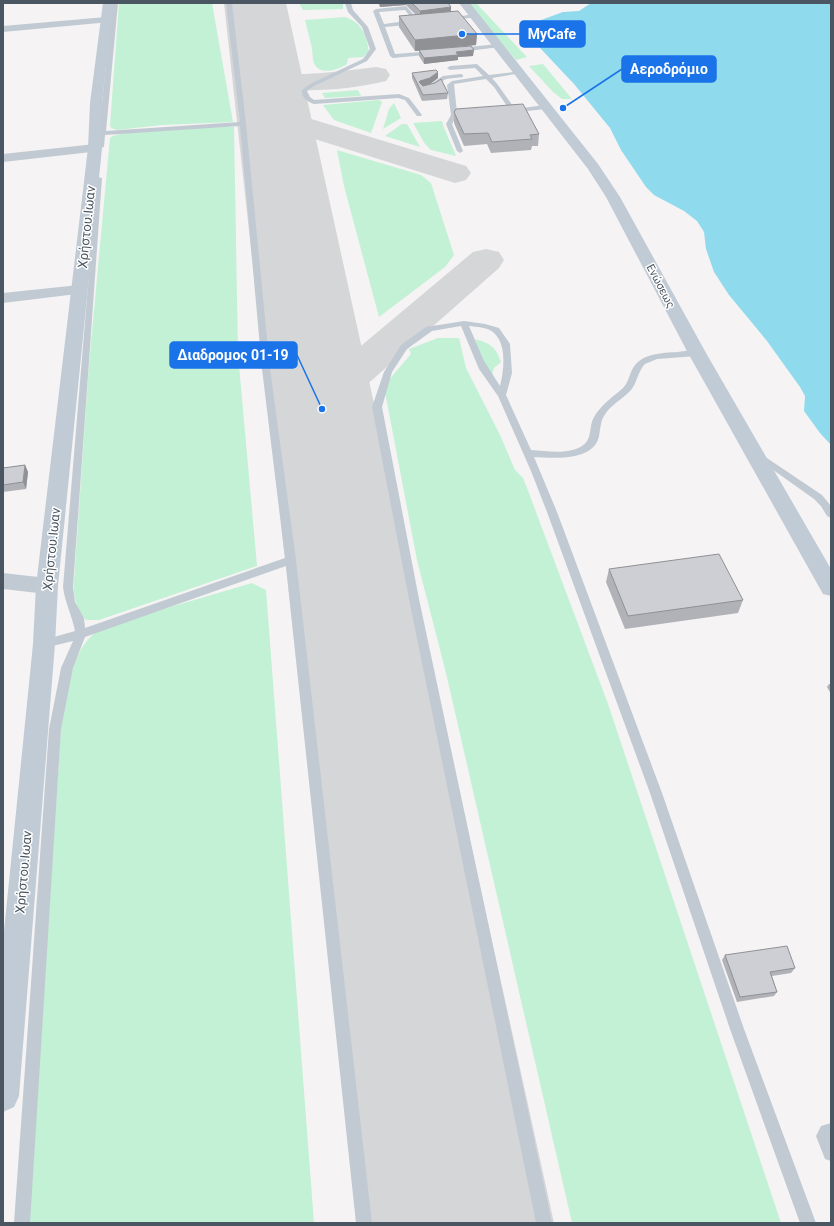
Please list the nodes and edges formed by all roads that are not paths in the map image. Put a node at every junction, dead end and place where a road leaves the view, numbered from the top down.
1 (229, 3) edge
2 (348, 3) edge
3 (464, 3) edge
4 (109, 9) edge
5 (474, 16) junction
6 (440, 20) edge
7 (424, 21) edge
8 (417, 22) junction
9 (381, 26) junction
10 (3, 29) edge
11 (498, 46) junction
12 (449, 51) edge
13 (441, 52) edge
14 (450, 68) dead end
15 (519, 72) junction
16 (486, 75) junction
17 (423, 88) edge
18 (545, 107) junction
19 (506, 111) edge
20 (514, 111) junction
21 (475, 114) edge
22 (419, 115) dead end
23 (454, 115) junction
24 (243, 124) junction
25 (98, 141) junction
26 (460, 151) dead end
27 (3, 158) edge
28 (79, 290) junction
29 (3, 298) edge
30 (464, 323) junction
31 (697, 353) junction
32 (502, 395) junction
33 (754, 452) junction
34 (528, 453) junction
35 (831, 514) edge
36 (291, 560) junction
37 (3, 581) edge
38 (47, 586) junction
39 (831, 588) edge
40 (81, 634) junction
41 (44, 644) junction
42 (11, 921) edge
43 (3, 1096) edge
44 (831, 1131) edge
45 (831, 1153) edge
46 (22, 1223) edge
47 (364, 1223) edge
48 (544, 1223) edge
49 (808, 1223) edge

1 - 24 lane
2 - 22 lane
3 - 5 street, Ενώσεως
4 - 10 street
4 - 25 street, Χρήστου.Ιωαν
5 - 6 lane
5 - 11 street, Ενώσεως
7 - 8 lane
8 - 9 lane
8 - 9 lane
9 - 13 lane
11 - 12 lane
11 - 15 street, Ενώσεως
14 - 16 lane
15 - 16 lane
15 - 18 street, Ενώσεως
16 - 17 lane
16 - 20 lane
16 - 23 lane
18 - 20 lane
18 - 31 street, Ενώσεως
19 - 20 lane
21 - 23 lane
23 - 26 lane
24 - 25 lane
24 - 36 lane
25 - 27 street
25 - 28 street, Χρήστου.Ιωαν
25 - 40 lane
28 - 29 street
28 - 38 street, Χρήστου.Ιωαν
30 - 32 lane
30 - 32 lane
30 - 48 lane
31 - 33 street, Ενώσεως
31 - 34 lane
32 - 34 lane
33 - 35 lane
33 - 39 street, Ενώσεως
34 - 49 lane
36 - 40 lane
36 - 47 lane
37 - 38 street
38 - 41 street, Χρήστου.Ιωαν
40 - 41 lane
40 - 46 lane
41 - 42 street, Χρήστου.Ιωαν
42 - 43 street, Χρήστου.Ιωαν
44 - 45 lane

